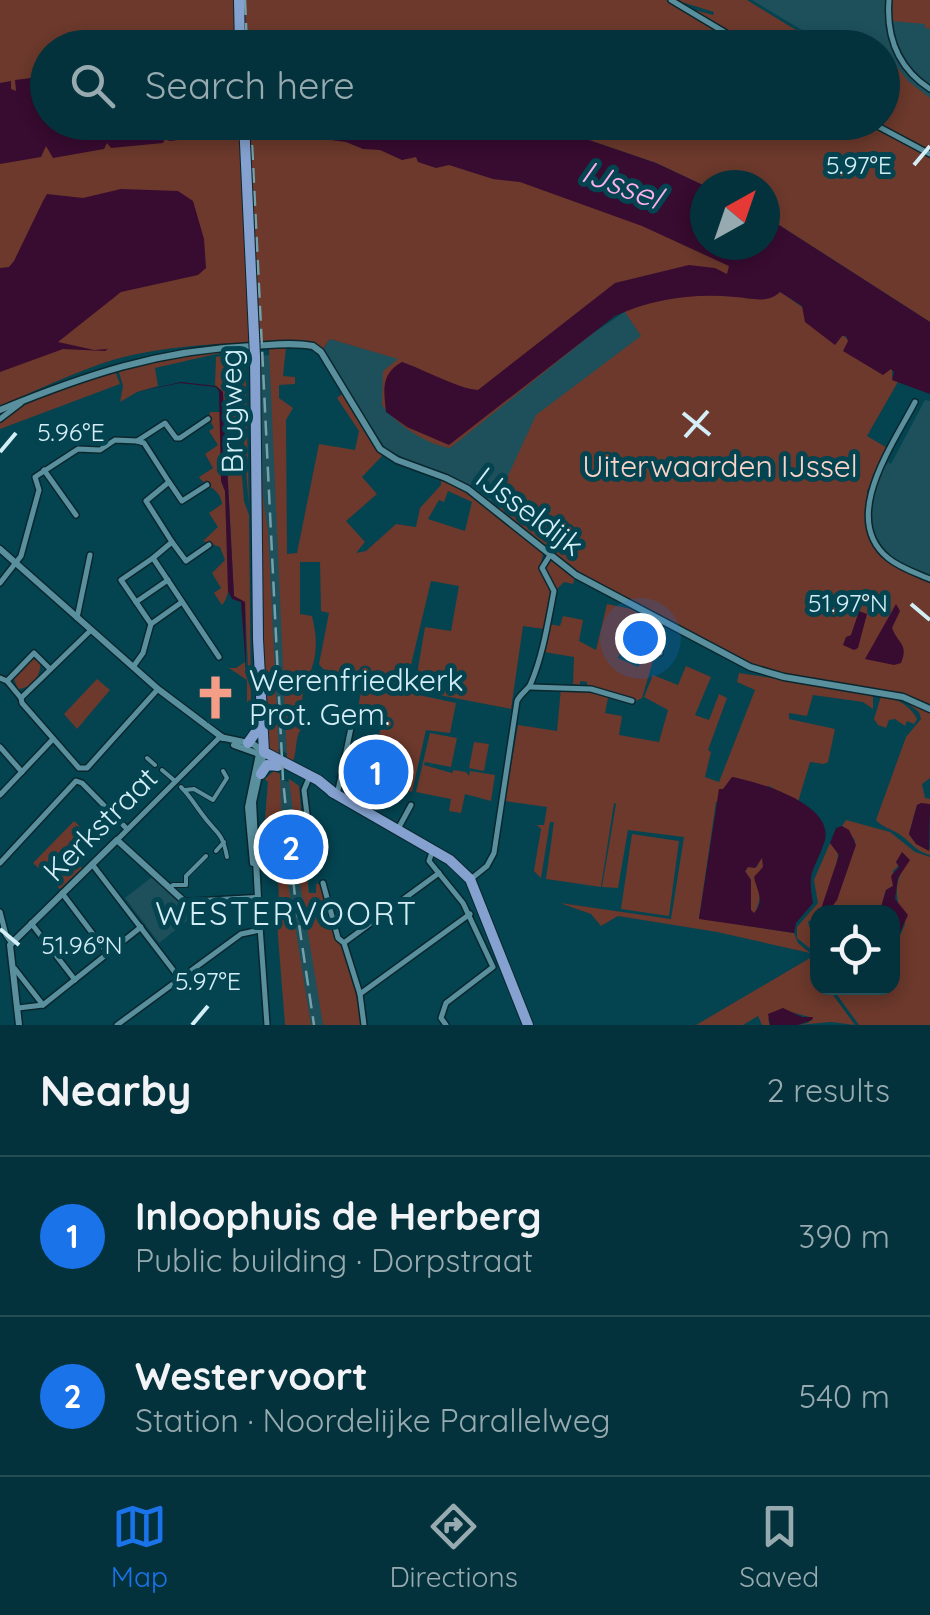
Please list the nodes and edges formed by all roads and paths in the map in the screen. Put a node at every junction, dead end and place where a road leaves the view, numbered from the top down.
1 (239, 0) edge
2 (671, 0) edge
3 (889, 0) edge
4 (240, 30) edge
5 (720, 30) edge
6 (889, 30) edge
7 (900, 58) edge
8 (930, 89) edge
9 (900, 138) edge
10 (245, 140) edge
11 (930, 154) edge
12 (26, 400) junction
13 (915, 402) dead end
14 (0, 410) edge
15 (208, 418) dead end
16 (0, 420) edge
17 (137, 441) junction
18 (44, 470) junction
19 (169, 482) junction
20 (207, 485) dead end
21 (76, 514) dead end
22 (172, 542) junction
23 (209, 545) dead end
24 (0, 549) edge
25 (90, 555) dead end
26 (550, 555) junction
27 (153, 558) junction
28 (16, 562) junction
29 (930, 579) edge
30 (168, 580) junction
31 (0, 583) edge
32 (136, 602) junction
33 (182, 602) junction
34 (77, 618) junction
35 (659, 620) junction
36 (151, 624) junction
37 (91, 630) junction
38 (660, 653) dead end
39 (219, 656) dead end
40 (133, 668) junction
41 (50, 669) junction
42 (3, 680) edge
43 (531, 687) junction
44 (158, 688) junction
45 (21, 700) junction
46 (632, 702) dead end
47 (930, 709) edge
48 (354, 718) dead end
49 (220, 736) junction
50 (54, 739) junction
51 (259, 746) junction
52 (0, 747) edge
53 (147, 758) dead end
54 (280, 764) junction
55 (155, 765) dead end
56 (162, 770) dead end
57 (223, 771) dead end
58 (22, 772) junction
59 (261, 774) junction
60 (309, 778) junction
61 (181, 786) junction
62 (336, 794) junction
63 (0, 795) edge
64 (411, 806) dead end
65 (136, 820) junction
66 (308, 823) dead end
67 (144, 827) dead end
68 (127, 829) junction
69 (398, 829) junction
70 (116, 840) junction
71 (224, 842) junction
72 (216, 850) dead end
73 (434, 850) junction
74 (206, 856) dead end
75 (226, 857) dead end
76 (0, 863) edge
77 (92, 864) junction
78 (439, 873) junction
79 (470, 879) junction
80 (324, 882) dead end
81 (258, 884) junction
82 (170, 888) junction
83 (62, 894) junction
84 (258, 898) junction
85 (0, 912) edge
86 (470, 914) junction
87 (31, 924) junction
88 (141, 927) junction
89 (260, 930) junction
90 (11, 942) junction
91 (344, 943) junction
92 (108, 954) junction
93 (15, 970) junction
94 (180, 979) junction
95 (75, 980) junction
96 (360, 994) junction
97 (43, 1005) junction
98 (18, 1008) junction
99 (19, 1025) edge
100 (117, 1025) edge
101 (267, 1025) edge
102 (364, 1025) edge
103 (446, 1025) edge
104 (528, 1025) edge

1 - 4 main road
2 - 5 street
3 - 6 street
7 - 8 street
9 - 11 street
10 - 51 main road, Brugweg, bridge
12 - 14 street, IJsseldijk
12 - 16 street, IJsseldijk
12 - 26 street, IJsseldijk
13 - 29 street
15 - 17 street
17 - 18 street
17 - 19 street
18 - 21 street
18 - 28 street
19 - 20 street
19 - 22 street
22 - 23 street
22 - 27 street
24 - 28 street
25 - 34 street
26 - 35 street, IJsseldijk
26 - 43 street
27 - 30 street
27 - 32 street
28 - 31 street
28 - 34 street
30 - 32 street
30 - 33 street
32 - 36 street
33 - 36 street
33 - 39 street
34 - 37 street
35 - 38 street
35 - 47 street, IJsseldijk
36 - 40 street
37 - 40 street
37 - 41 street
40 - 44 street
41 - 42 street
41 - 45 street
42 - 45 street
43 - 46 street
43 - 79 street
44 - 49 street
44 - 50 street
45 - 50 street
48 - 62 street
49 - 51 street
49 - 51 street
49 - 61 street, Kerkstraat
50 - 58 street
51 - 54 main road
51 - 54 main road
51 - 59 street
51 - 81 street
52 - 58 street
53 - 55 street
54 - 59 main road
54 - 60 main road
56 - 61 street
57 - 61 street
58 - 63 street
59 - 81 street
60 - 62 main road
60 - 66 street
61 - 65 street, Kerkstraat
61 - 71 street
62 - 69 main road
64 - 69 street
65 - 67 street
65 - 68 street, Kerkstraat
68 - 70 street, Kerkstraat
68 - 76 street
69 - 73 main road
70 - 77 street, Kerkstraat
70 - 82 street
71 - 72 street
71 - 75 street
73 - 78 street
73 - 79 main road
74 - 82 street
77 - 83 street, Kerkstraat
77 - 88 street
78 - 86 street
78 - 91 street
79 - 104 main road
80 - 91 street
81 - 84 street
82 - 84 street
83 - 87 street, Kerkstraat
83 - 92 street
84 - 89 street
85 - 90 street
86 - 96 street
86 - 103 street
87 - 90 street, Kerkstraat
87 - 95 street
88 - 92 street
88 - 94 street
89 - 94 street
89 - 101 street
90 - 93 street
91 - 96 street
92 - 95 street
93 - 97 street
93 - 98 street
94 - 100 street
95 - 97 street
96 - 102 street
97 - 98 street
98 - 99 street

